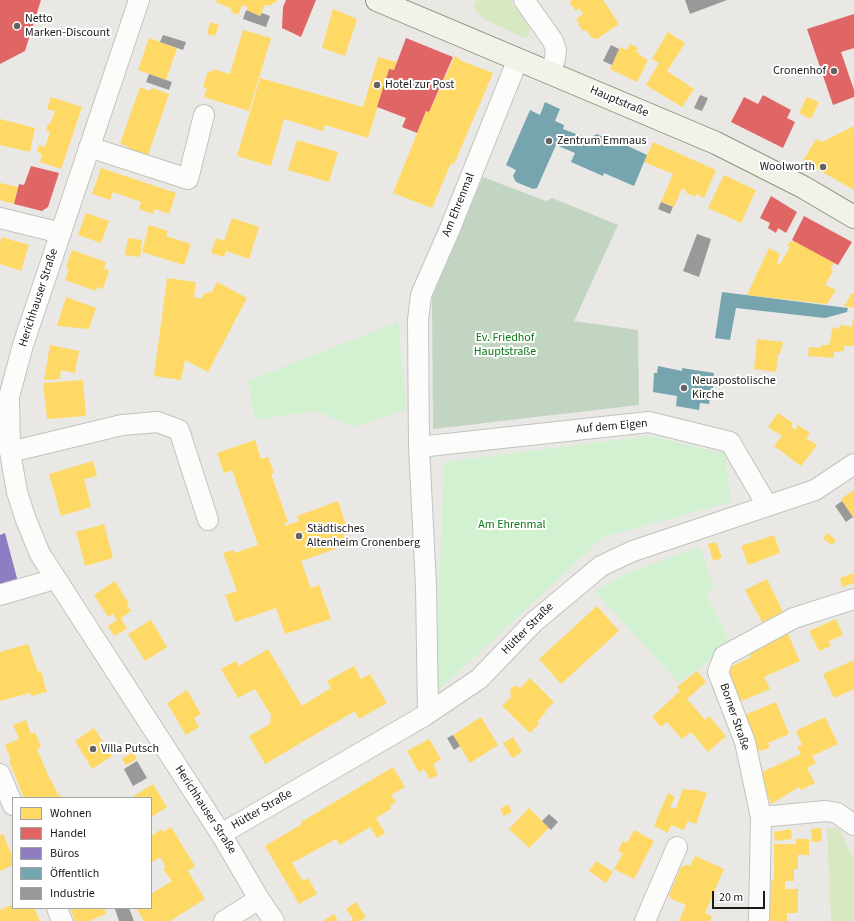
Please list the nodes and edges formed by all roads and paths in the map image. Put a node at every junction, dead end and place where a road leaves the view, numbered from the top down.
1 (140, 0) edge
2 (377, 0) edge
3 (524, 0) edge
4 (518, 59) junction
5 (550, 72) junction
6 (204, 115) dead end
7 (89, 147) junction
8 (854, 217) edge
9 (0, 218) edge
10 (61, 233) junction
11 (419, 447) junction
12 (10, 452) junction
13 (854, 464) edge
14 (767, 505) junction
15 (208, 520) dead end
16 (55, 579) junction
17 (0, 595) edge
18 (854, 599) edge
19 (428, 713) junction
20 (0, 774) edge
21 (12, 803) edge
22 (761, 817) junction
23 (854, 825) edge
24 (221, 834) junction
25 (677, 847) dead end
26 (259, 899) junction
27 (57, 909) edge
28 (62, 921) edge
29 (224, 921) edge
30 (274, 921) edge
31 (645, 921) edge
32 (759, 921) edge

1 - 7 street, Herichhauser Straße
2 - 4 main road, Hauptstraße
3 - 5 street
4 - 5 main road, Hauptstraße
4 - 11 street, Am Ehrenmal
5 - 8 main road, Hauptstraße
6 - 7 street
7 - 10 street, Herichhauser Straße
9 - 10 street
10 - 12 street, Herichhauser Straße
11 - 14 street, Auf dem Eigen
11 - 19 street, Am Ehrenmal
12 - 15 street
12 - 16 street, Herichhauser Straße
13 - 14 street, Hütter Straße
14 - 19 street, Hütter Straße
16 - 17 street
16 - 24 street, Herichhauser Straße
18 - 22 street, Borner Straße
19 - 24 street, Hütter Straße
20 - 21 street
22 - 23 street
22 - 32 street, Borner Straße
24 - 26 street, Herichhauser Straße
25 - 31 street
26 - 29 street
26 - 30 street, Herichhauser Straße
27 - 28 street

